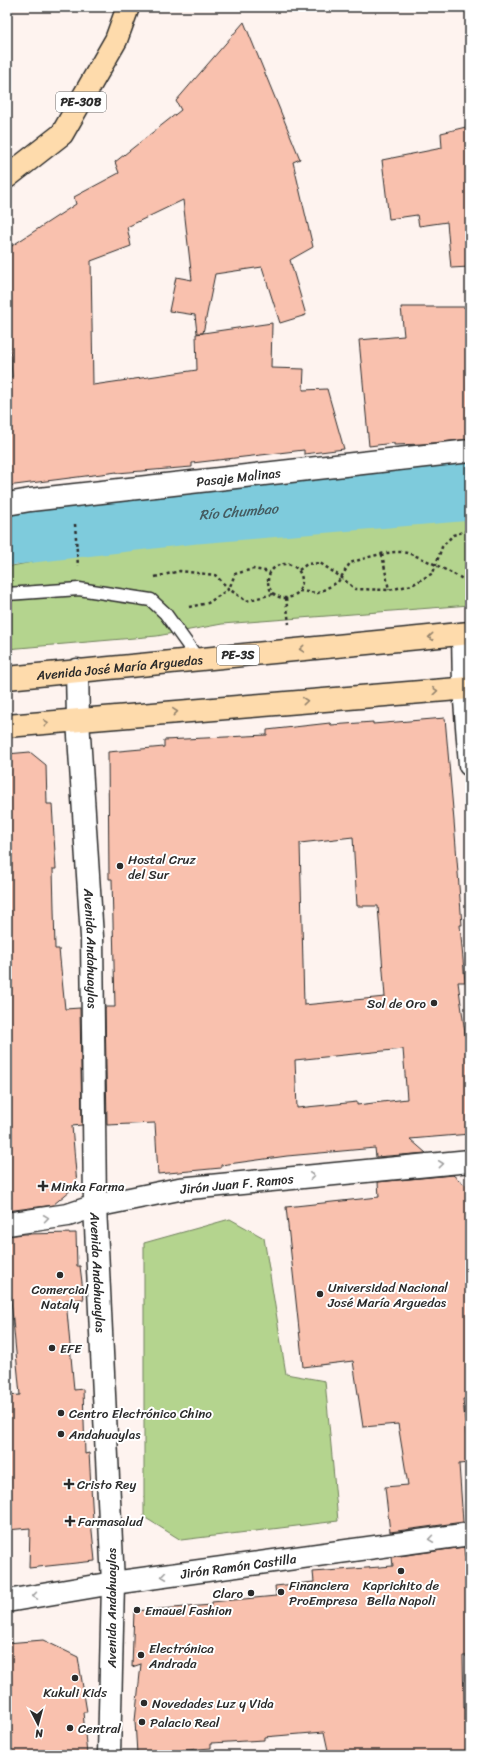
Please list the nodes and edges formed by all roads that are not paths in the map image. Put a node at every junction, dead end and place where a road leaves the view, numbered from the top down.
1 (128, 7) edge
2 (7, 177) edge
3 (470, 451) edge
4 (7, 504) edge
5 (7, 594) edge
6 (467, 634) edge
7 (198, 659) junction
8 (77, 670) junction
9 (7, 678) edge
10 (467, 688) edge
11 (78, 720) junction
12 (7, 726) edge
13 (470, 765) edge
14 (470, 1161) edge
15 (95, 1206) junction
16 (7, 1224) edge
17 (470, 1534) edge
18 (114, 1583) junction
19 (7, 1601) edge
20 (109, 1755) edge

1 - 2 highway, PE-30B
3 - 4 street, Pasaje Malinas
5 - 7 lane
6 -> 7 highway, Avenida José María Arguedas / PE-3S
6 - 10 street
7 - 8 highway, Avenida José María Arguedas / PE-3S
8 - 9 highway, Avenida José María Arguedas / PE-3S
8 - 11 street, Avenida Andahuaylas
11 -> 10 highway
10 - 13 street
12 -> 11 highway
11 - 15 street, Avenida Andahuaylas
15 -> 14 street, Jirón Juan F. Ramos
16 -> 15 street, Jirón Juan F. Ramos
15 - 18 street, Avenida Andahuaylas
17 -> 18 street, Jirón Ramón Castilla
18 -> 19 street, Jirón Ramón Castilla
18 - 20 street, Avenida Andahuaylas

